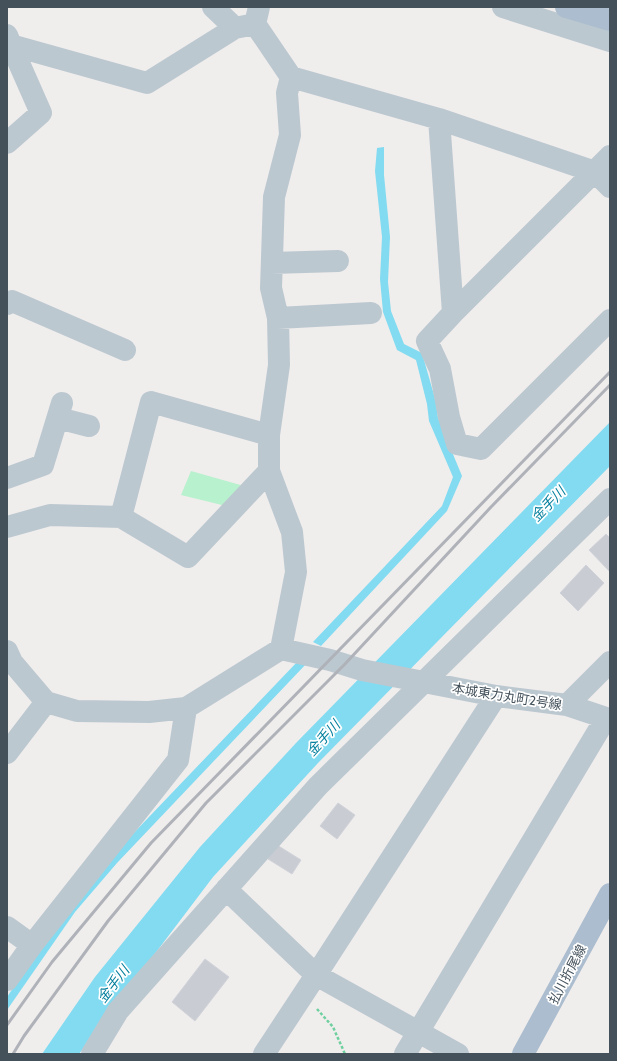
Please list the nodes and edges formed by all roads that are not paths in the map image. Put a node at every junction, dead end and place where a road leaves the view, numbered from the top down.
1 (213, 7) edge
2 (503, 7) edge
3 (566, 7) edge
4 (250, 20) edge
5 (610, 20) edge
6 (9, 40) edge
7 (610, 41) edge
8 (291, 77) junction
9 (439, 119) junction
10 (7, 143) edge
11 (610, 156) edge
12 (602, 180) edge
13 (338, 261) dead end
14 (272, 263) junction
15 (7, 304) edge
16 (371, 312) dead end
17 (453, 313) junction
18 (278, 318) junction
19 (610, 320) edge
20 (125, 350) dead end
21 (89, 426) dead end
22 (269, 435) junction
23 (269, 471) junction
24 (7, 478) edge
25 (610, 498) edge
26 (121, 517) junction
27 (7, 527) edge
28 (281, 649) junction
29 (7, 651) edge
30 (610, 662) edge
31 (424, 682) junction
32 (496, 696) junction
33 (46, 702) junction
34 (567, 705) junction
35 (186, 708) junction
36 (608, 719) edge
37 (7, 753) edge
38 (226, 889) junction
39 (610, 894) edge
40 (7, 928) edge
41 (32, 945) junction
42 (316, 975) junction
43 (7, 980) edge
44 (419, 1031) junction
45 (92, 1054) edge
46 (264, 1054) edge
47 (405, 1054) edge
48 (458, 1054) edge
49 (523, 1054) edge

1 - 4 street
2 - 7 street
3 - 5 main road
4 - 6 street
4 - 8 street
6 - 10 street
8 - 9 street
8 - 14 street
9 - 12 street
9 - 17 street
11 - 12 street
12 - 17 street
13 - 14 street
14 - 18 street
15 - 20 street
16 - 18 street
17 - 19 street
18 - 22 street
21 - 24 street
22 - 23 street
22 - 26 street
23 - 26 street
23 - 28 street
25 - 31 street
26 - 27 street
28 - 31 street, 本城東力丸町2号線
28 - 35 street
29 - 33 street
30 - 34 street
31 - 32 street, 本城東力丸町2号線
31 - 38 street
32 - 34 street, 本城東力丸町2号線
32 - 42 street
33 - 35 street
33 - 37 street
34 - 36 street, 本城東力丸町2号線
35 - 41 street
36 - 44 street
38 - 42 street
38 - 45 street
39 - 49 main road, 払川折尾線
40 - 41 street
41 - 43 street
42 - 44 street
42 - 46 street
44 - 47 street
44 - 48 street

